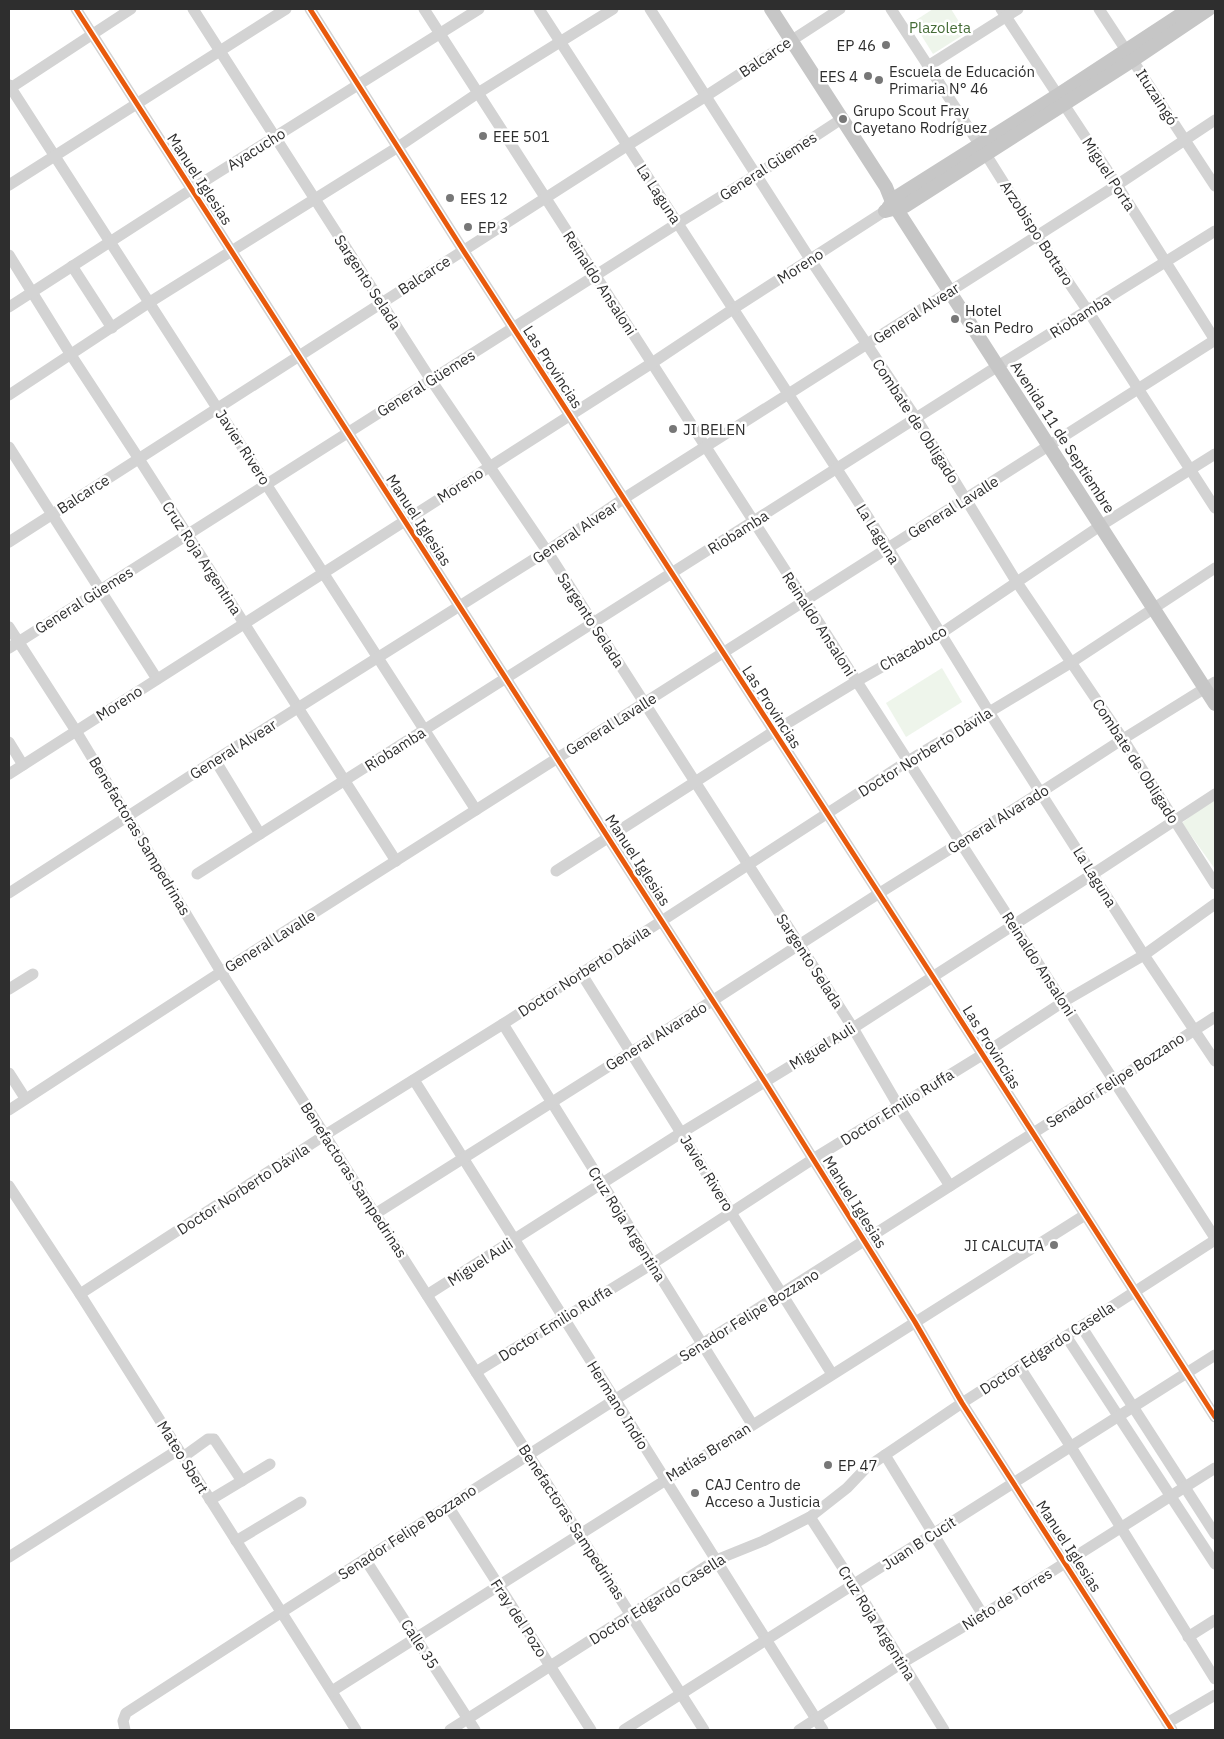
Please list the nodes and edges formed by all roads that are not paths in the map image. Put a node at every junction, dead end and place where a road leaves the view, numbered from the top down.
1 (76, 9) edge
2 (131, 9) edge
3 (193, 9) edge
4 (286, 9) edge
5 (310, 9) edge
6 (424, 9) edge
7 (479, 9) edge
8 (539, 9) edge
9 (613, 9) edge
10 (650, 9) edge
11 (772, 9) edge
12 (840, 9) edge
13 (891, 9) edge
14 (1018, 9) edge
15 (1099, 9) edge
16 (1189, 9) edge
17 (1209, 9) edge
18 (1004, 13) edge
19 (441, 34) junction
20 (93, 35) junction
21 (792, 39) junction
22 (560, 43) junction
23 (220, 52) junction
24 (1130, 55) junction
25 (928, 66) junction
26 (357, 84) junction
27 (9, 88) edge
28 (478, 93) junction
29 (706, 96) junction
30 (1061, 99) junction
31 (136, 103) junction
32 (843, 118) junction
33 (1215, 120) edge
34 (276, 136) junction
35 (1185, 140) junction
36 (628, 145) junction
37 (398, 146) junction
38 (983, 149) junction
39 (55, 155) junction
40 (756, 175) junction
41 (9, 185) edge
42 (1117, 185) junction
43 (1215, 186) edge
44 (192, 189) junction
45 (314, 198) junction
46 (545, 198) junction
47 (895, 204) junction
48 (678, 223) junction
49 (1215, 230) edge
50 (1036, 236) junction
51 (110, 241) junction
52 (463, 250) junction
53 (232, 251) junction
54 (9, 255) edge
55 (810, 259) junction
56 (1165, 262) junction
57 (72, 266) junction
58 (595, 276) junction
59 (953, 289) junction
60 (32, 292) junction
61 (150, 302) junction
62 (382, 303) junction
63 (9, 307) edge
64 (733, 309) junction
65 (1088, 311) junction
66 (112, 328) junction
67 (513, 328) junction
68 (1215, 340) edge
69 (867, 345) junction
70 (71, 355) junction
71 (299, 356) junction
72 (652, 363) junction
73 (1002, 364) junction
74 (431, 380) junction
75 (1138, 389) junction
76 (788, 393) junction
77 (9, 395) edge
78 (218, 408) junction
79 (569, 416) junction
80 (916, 418) junction
81 (348, 432) junction
82 (1053, 444) junction
83 (705, 446) junction
84 (9, 447) edge
85 (1215, 454) edge
86 (139, 458) junction
87 (490, 466) junction
88 (837, 470) junction
89 (1190, 470) junction
90 (267, 484) junction
91 (623, 499) junction
92 (966, 499) junction
93 (1215, 508) edge
94 (52, 514) junction
95 (405, 521) junction
96 (754, 522) junction
97 (1104, 523) junction
98 (187, 534) junction
99 (9, 542) edge
100 (888, 548) junction
101 (547, 551) junction
102 (1215, 568) edge
103 (324, 573) junction
104 (672, 574) junction
105 (1016, 581) junction
106 (100, 590) junction
107 (805, 601) junction
108 (460, 606) junction
109 (1157, 606) junction
110 (594, 623) junction
111 (244, 624) junction
112 (9, 627) edge
113 (940, 634) junction
114 (14, 645) edge
115 (722, 653) junction
116 (379, 658) junction
117 (1072, 662) junction
118 (506, 678) junction
119 (156, 679) junction
120 (856, 681) junction
121 (1212, 686) edge
122 (644, 703) junction
123 (1215, 704) edge
124 (298, 708) junction
125 (989, 712) junction
126 (425, 730) junction
127 (76, 731) junction
128 (774, 732) junction
129 (1123, 739) junction
130 (9, 742) edge
131 (557, 758) junction
132 (215, 760) junction
133 (908, 761) junction
134 (23, 765) junction
135 (9, 774) edge
136 (344, 781) junction
137 (695, 782) junction
138 (1041, 792) junction
139 (1215, 794) edge
140 (476, 810) junction
141 (826, 814) junction
142 (128, 817) junction
143 (1175, 820) junction
144 (260, 834) junction
145 (608, 838) junction
146 (961, 843) junction
147 (396, 861) junction
148 (748, 864) junction
149 (556, 871) dead end
150 (197, 874) dead end
151 (1093, 874) junction
152 (1215, 884) edge
153 (9, 893) edge
154 (878, 894) junction
155 (1215, 904) edge
156 (662, 920) junction
157 (1013, 925) junction
158 (799, 944) junction
159 (1144, 954) junction
160 (221, 972) junction
161 (581, 973) junction
162 (33, 974) dead end
163 (933, 977) junction
164 (9, 989) edge
165 (712, 1001) junction
166 (1063, 1002) junction
167 (1215, 1016) edge
168 (503, 1024) junction
169 (852, 1028) junction
170 (1195, 1029) junction
171 (630, 1052) junction
172 (982, 1055) junction
173 (1215, 1061) edge
174 (9, 1073) edge
175 (414, 1080) junction
176 (1114, 1081) junction
177 (765, 1082) junction
178 (25, 1098) junction
179 (551, 1103) junction
180 (899, 1107) junction
181 (9, 1110) edge
182 (681, 1133) junction
183 (1032, 1134) junction
184 (325, 1136) junction
185 (462, 1159) junction
186 (813, 1159) junction
187 (602, 1184) junction
188 (9, 1186) edge
189 (950, 1186) junction
190 (731, 1213) junction
191 (375, 1214) junction
192 (1085, 1215) junction
193 (1215, 1239) edge
194 (514, 1240) junction
195 (864, 1241) junction
196 (652, 1264) junction
197 (1135, 1292) junction
198 (80, 1294) junction
199 (782, 1294) junction
200 (427, 1296) junction
201 (563, 1318) junction
202 (915, 1322) junction
203 (1081, 1326) junction
204 (1066, 1336) junction
205 (702, 1344) junction
206 (1215, 1355) edge
207 (1019, 1366) junction
208 (476, 1372) junction
209 (1187, 1373) junction
210 (832, 1374) junction
211 (615, 1400) junction
212 (962, 1403) junction
213 (1133, 1407) junction
214 (1118, 1417) junction
215 (1215, 1417) edge
216 (752, 1424) junction
217 (1071, 1447) junction
218 (181, 1454) junction
219 (529, 1454) junction
220 (885, 1455) junction
221 (270, 1464) dead end
222 (1215, 1468) edge
223 (665, 1479) junction
224 (242, 1481) junction
225 (1014, 1483) junction
226 (1185, 1486) junction
227 (1171, 1496) junction
228 (210, 1500) junction
229 (301, 1502) dead end
230 (448, 1506) junction
231 (810, 1517) junction
232 (1121, 1528) junction
233 (579, 1534) junction
234 (932, 1534) junction
235 (1215, 1534) edge
236 (236, 1541) junction
237 (9, 1557) edge
238 (365, 1559) junction
239 (716, 1560) junction
240 (1064, 1562) junction
241 (1215, 1564) edge
242 (498, 1585) junction
243 (854, 1585) junction
244 (282, 1612) junction
245 (631, 1614) junction
246 (983, 1614) junction
247 (1215, 1620) edge
248 (416, 1637) junction
249 (1188, 1637) junction
250 (766, 1640) junction
251 (902, 1663) junction
252 (550, 1666) junction
253 (1215, 1679) edge
254 (332, 1691) junction
255 (681, 1694) junction
256 (1215, 1695) edge
257 (468, 1719) junction
258 (816, 1719) junction
259 (1169, 1727) edge
260 (124, 1730) edge
261 (356, 1730) edge
262 (450, 1730) edge
263 (475, 1730) edge
264 (591, 1730) edge
265 (624, 1730) edge
266 (704, 1730) edge
267 (799, 1730) edge
268 (823, 1730) edge
269 (944, 1730) edge

1 - 20 street, Manuel Iglesias
2 - 20 street
3 - 23 street, Sargento Selada
4 - 23 street
5 - 26 street, Las Provincias
6 - 19 street, Reinaldo Ansaloni
7 - 19 street, Ayacucho
8 - 22 street, La Laguna
9 - 22 street
10 - 29 street, Combate de Obligado
11 - 21 main road, Avenida 11 de Septiembre
12 - 21 street, Balcarce
13 - 25 street, Arzobispo Bottaro
14 - 18 street
15 - 24 street, Ituzaingó
16 - 24 main road
17 - 24 main road
18 - 25 street
18 - 30 street, Miguel Porta
19 - 26 street, Ayacucho
19 - 28 street, Reinaldo Ansaloni
20 - 27 street
20 - 31 street, Manuel Iglesias
21 - 29 street, Balcarce
21 - 32 main road, Avenida 11 de Septiembre
22 - 28 street
22 - 36 street, La Laguna
23 - 31 street
23 - 34 street, Sargento Selada
24 - 30 main road
24 - 35 street, Ituzaingó
25 - 38 street, Arzobispo Bottaro
26 - 34 street, Ayacucho
26 - 37 street, Las Provincias
27 - 39 street, Javier Rivero
28 - 37 street
28 - 46 street, Reinaldo Ansaloni
29 - 36 street, Balcarce
29 - 40 street, Combate de Obligado
30 - 38 main road
30 - 42 street, Miguel Porta
31 - 39 street
31 - 44 street, Manuel Iglesias
32 - 40 street, General Güemes
32 - 47 main road, Avenida 11 de Septiembre
33 - 35 street, General Alvear
34 - 44 street, Ayacucho
34 - 45 street, Sargento Selada
35 - 42 street, General Alvear
35 - 43 street, Ituzaingó
36 - 46 street, Balcarce
36 - 48 street, La Laguna
37 - 45 street
37 - 52 street, Las Provincias
38 - 47 main road
38 - 50 street, Arzobispo Bottaro
39 - 41 street
39 - 51 street, Javier Rivero
40 - 48 street, General Güemes
40 - 55 street, Combate de Obligado
42 - 50 street, General Alvear
42 - 56 street, Miguel Porta
44 - 51 street, Ayacucho
44 - 53 street, Manuel Iglesias
45 - 53 street
45 - 62 street, Sargento Selada
46 - 52 street, Balcarce
46 - 58 street, Reinaldo Ansaloni
47 - 55 street, Moreno
47 - 59 main road, Avenida 11 de Septiembre
48 - 58 street, General Güemes
48 - 64 street, La Laguna
49 - 56 street, Riobamba
50 - 59 street, General Alvear
50 - 65 street, Arzobispo Bottaro
51 - 57 street, Ayacucho
51 - 61 street, Javier Rivero
52 - 62 street, Balcarce
52 - 67 street, Las Provincias
53 - 61 street
53 - 71 street, Manuel Iglesias
54 - 60 street, Cruz Roja Argentina
55 - 64 street, Moreno
55 - 69 street, Combate de Obligado
56 - 65 street, Riobamba
56 - 68 street, Miguel Porta
57 - 60 street, Ayacucho
57 - 66 street
58 - 67 street, General Güemes
58 - 72 street, Reinaldo Ansaloni
59 - 69 street, General Alvear
59 - 73 main road, Avenida 11 de Septiembre
60 - 63 street, Ayacucho
60 - 70 street, Cruz Roja Argentina
61 - 66 street
61 - 78 street, Javier Rivero
62 - 71 street, Balcarce
62 - 74 street, Sargento Selada
64 - 72 street, Moreno
64 - 76 street, La Laguna
65 - 73 street, Riobamba
65 - 75 street, Arzobispo Bottaro
66 - 70 street
67 - 74 street, General Güemes
67 - 79 street, Las Provincias
68 - 75 street, General Lavalle
69 - 76 street, General Alvear
69 - 80 street, Combate de Obligado
70 - 77 street
70 - 86 street, Cruz Roja Argentina
71 - 78 street, Balcarce
71 - 81 street, Manuel Iglesias
72 - 79 street, Moreno
72 - 83 street, Reinaldo Ansaloni
73 - 80 street, Riobamba
73 - 82 main road, Avenida 11 de Septiembre
74 - 81 street, General Güemes
74 - 87 street, Sargento Selada
75 - 82 street, General Lavalle
75 - 89 street, Arzobispo Bottaro
76 - 83 street, General Alvear
76 - 88 street, La Laguna
78 - 86 street, Balcarce
78 - 90 street, Javier Rivero
79 - 87 street, Moreno
79 - 91 street, Las Provincias
80 - 88 street, Riobamba
80 - 92 street, Combate de Obligado
81 - 90 street, General Güemes
81 - 95 street, Manuel Iglesias
82 - 92 street, General Lavalle
82 - 97 main road, Avenida 11 de Septiembre
83 - 91 street, General Alvear
83 - 96 street, Reinaldo Ansaloni
84 - 94 street
85 - 89 street, Chacabuco
86 - 94 street, Balcarce
86 - 98 street, Cruz Roja Argentina
87 - 95 street, Moreno
87 - 101 street, Sargento Selada
88 - 96 street, Riobamba
88 - 100 street, La Laguna
89 - 93 street, Arzobispo Bottaro
89 - 97 street, Chacabuco
90 - 98 street, General Güemes
90 - 103 street, Javier Rivero
91 - 101 street, General Alvear
91 - 104 street, Las Provincias
92 - 100 street, General Lavalle
92 - 105 street, Combate de Obligado
94 - 99 street, Balcarce
94 - 106 street
95 - 103 street, Moreno
95 - 108 street, Manuel Iglesias
96 - 104 street, Riobamba
96 - 107 street, Reinaldo Ansaloni
97 - 105 street, Chacabuco
97 - 109 main road, Avenida 11 de Septiembre
98 - 106 street, General Güemes
98 - 111 street, Cruz Roja Argentina
100 - 107 street, General Lavalle
100 - 113 street, La Laguna
101 - 108 street, General Alvear
101 - 110 street, Sargento Selada
102 - 109 street, Doctor Norberto Dávila
103 - 111 street, Moreno
103 - 116 street, Javier Rivero
104 - 110 street, Riobamba
104 - 115 street, Las Provincias
105 - 113 street, Chacabuco
105 - 117 street, Combate de Obligado
106 - 114 street, General Güemes
106 - 119 street
107 - 115 street, General Lavalle
107 - 120 street, Reinaldo Ansaloni
108 - 116 street, General Alvear
108 - 118 street, Manuel Iglesias
109 - 117 street, Doctor Norberto Dávila
109 - 121 main road, Avenida 11 de Septiembre
110 - 118 street, Riobamba
110 - 122 street, Sargento Selada
111 - 119 street, Moreno
111 - 124 street, Cruz Roja Argentina
112 - 114 street, Benefactoras Sampedrinas
113 - 120 street, Chacabuco
113 - 125 street, La Laguna
114 - 127 street, Benefactoras Sampedrinas
115 - 122 street, General Lavalle
115 - 128 street, Las Provincias
116 - 124 street, General Alvear
116 - 126 street, Javier Rivero
117 - 125 street, Doctor Norberto Dávila
117 - 129 street, Combate de Obligado
118 - 126 street, Riobamba
118 - 131 street, Manuel Iglesias
119 - 127 street, Moreno
120 - 128 street, Chacabuco
120 - 133 street, Reinaldo Ansaloni
121 - 123 main road, Avenida 11 de Septiembre
121 - 129 street, General Alvarado
122 - 131 street, General Lavalle
122 - 137 street, Sargento Selada
124 - 132 street, General Alvear
124 - 136 street, Cruz Roja Argentina
125 - 133 street, Doctor Norberto Dávila
125 - 138 street, La Laguna
126 - 136 street, Riobamba
126 - 140 street, Javier Rivero
127 - 134 street, Moreno
127 - 142 street, Benefactoras Sampedrinas
128 - 137 street, Chacabuco
128 - 141 street, Las Provincias
129 - 138 street, General Alvarado
129 - 143 street, Combate de Obligado
130 - 134 street
131 - 140 street, General Lavalle
131 - 145 street, Manuel Iglesias
132 - 142 street, General Alvear
132 - 144 street
133 - 141 street, Doctor Norberto Dávila
133 - 146 street, Reinaldo Ansaloni
134 - 135 street, Moreno
136 - 144 street, Riobamba
136 - 147 street, Cruz Roja Argentina
137 - 145 street, Chacabuco
137 - 148 street, Sargento Selada
138 - 146 street, General Alvarado
138 - 151 street, La Laguna
139 - 143 street, Miguel Auli
140 - 147 street, General Lavalle
141 - 148 street, Doctor Norberto Dávila
141 - 154 street, Las Provincias
142 - 153 street, General Alvear
142 - 160 street, Benefactoras Sampedrinas
143 - 151 street, Miguel Auli
143 - 152 street, Combate de Obligado
144 - 150 street, Riobamba
145 - 149 street, Chacabuco
145 - 156 street, Manuel Iglesias
146 - 154 street, General Alvarado
146 - 157 street, Reinaldo Ansaloni
147 - 160 street, General Lavalle
148 - 156 street, Doctor Norberto Dávila
148 - 158 street, Sargento Selada
151 - 157 street, Miguel Auli
151 - 159 street, La Laguna
154 - 158 street, General Alvarado
154 - 163 street, Las Provincias
155 - 159 street, Doctor Emilio Ruffa
156 - 161 street, Doctor Norberto Dávila
156 - 165 street, Manuel Iglesias
157 - 163 street, Miguel Auli
157 - 166 street, Reinaldo Ansaloni
158 - 165 street, General Alvarado
158 - 169 street, Sargento Selada
159 - 166 street, Doctor Emilio Ruffa
159 - 170 street, La Laguna
160 - 178 street, General Lavalle
160 - 184 street, Benefactoras Sampedrinas
161 - 168 street, Doctor Norberto Dávila
161 - 171 street, Javier Rivero
162 - 164 street
163 - 169 street, Miguel Auli
163 - 172 street, Las Provincias
165 - 171 street, General Alvarado
165 - 177 street, Manuel Iglesias
166 - 172 street, Doctor Emilio Ruffa
166 - 176 street, Reinaldo Ansaloni
167 - 170 street, Senador Felipe Bozzano
168 - 175 street, Doctor Norberto Dávila
168 - 179 street, Cruz Roja Argentina
169 - 177 street, Miguel Auli
169 - 180 street, Sargento Selada
170 - 173 street, La Laguna
170 - 176 street, Senador Felipe Bozzano
171 - 179 street, General Alvarado
171 - 182 street, Javier Rivero
172 - 180 street, Doctor Emilio Ruffa
172 - 183 street, Las Provincias
174 - 178 street
175 - 184 street, Doctor Norberto Dávila
175 - 185 street, Hermano Indio
176 - 183 street, Senador Felipe Bozzano
176 - 193 street, Reinaldo Ansaloni
177 - 182 street, Miguel Auli
177 - 186 street, Manuel Iglesias
178 - 181 street, General Lavalle
179 - 185 street, General Alvarado
179 - 187 street, Cruz Roja Argentina
180 - 186 street, Doctor Emilio Ruffa
180 - 189 street, Sargento Selada
182 - 187 street, Miguel Auli
182 - 190 street, Javier Rivero
183 - 189 street, Senador Felipe Bozzano
183 - 192 street, Las Provincias
184 - 191 street, Benefactoras Sampedrinas
184 - 198 street, Doctor Norberto Dávila
185 - 191 street, General Alvarado
185 - 194 street, Hermano Indio
186 - 190 street, Doctor Emilio Ruffa
186 - 195 street, Manuel Iglesias
187 - 194 street, Miguel Auli
187 - 196 street, Cruz Roja Argentina
188 - 198 street, Mateo Sbert
189 - 195 street, Senador Felipe Bozzano
190 - 196 street, Doctor Emilio Ruffa
190 - 199 street, Javier Rivero
191 - 200 street, Benefactoras Sampedrinas
192 - 197 street, Las Provincias
192 - 202 street, Matías Brenan
193 - 197 street, Doctor Edgardo Casella
194 - 200 street, Miguel Auli
194 - 201 street, Hermano Indio
195 - 199 street, Senador Felipe Bozzano
195 - 202 street, Manuel Iglesias
196 - 201 street, Doctor Emilio Ruffa
196 - 205 street, Cruz Roja Argentina
197 - 203 street, Doctor Edgardo Casella
197 - 209 street, Las Provincias
198 - 218 street, Mateo Sbert
199 - 205 street, Senador Felipe Bozzano
199 - 210 street, Javier Rivero
200 - 208 street, Benefactoras Sampedrinas
201 - 208 street, Doctor Emilio Ruffa
201 - 211 street, Hermano Indio
202 - 210 street, Matías Brenan
202 - 212 street, Manuel Iglesias
203 - 204 street, Doctor Edgardo Casella
203 - 213 street
204 - 207 street, Doctor Edgardo Casella
204 - 214 street
205 - 211 street, Senador Felipe Bozzano
205 - 216 street, Cruz Roja Argentina
206 - 209 street, Juan B Cucit
207 - 212 street, Doctor Edgardo Casella
207 - 217 street
208 - 219 street, Benefactoras Sampedrinas
209 - 213 street, Juan B Cucit
209 - 215 street, Las Provincias
210 - 216 street, Matías Brenan
211 - 219 street, Senador Felipe Bozzano
211 - 223 street, Hermano Indio
212 - 220 street, Doctor Edgardo Casella
212 - 225 street, Manuel Iglesias
213 - 214 street, Juan B Cucit
213 - 226 street
214 - 217 street, Juan B Cucit
214 - 227 street
216 - 223 street, Matías Brenan
217 - 225 street, Juan B Cucit
217 - 232 street
218 - 224 street
218 - 228 street, Mateo Sbert
218 - 237 street
219 - 230 street, Senador Felipe Bozzano
219 - 233 street, Benefactoras Sampedrinas
220 - 231 street, Doctor Edgardo Casella
220 - 234 street
221 - 224 street
222 - 226 street, Nieto de Torres
223 - 233 street, Matías Brenan
223 - 239 street, Hermano Indio
224 - 228 street
225 - 234 street, Juan B Cucit
225 - 240 street, Manuel Iglesias
226 - 227 street, Nieto de Torres
226 - 235 street
227 - 232 street, Nieto de Torres
227 - 241 street
228 - 236 street, Mateo Sbert
229 - 236 street
230 - 238 street, Senador Felipe Bozzano
230 - 242 street, Fray del Pozo
231 - 239 street, Doctor Edgardo Casella
231 - 243 street, Cruz Roja Argentina
232 - 240 street, Nieto de Torres
232 - 249 street
233 - 242 street, Matías Brenan
233 - 245 street, Benefactoras Sampedrinas
234 - 243 street, Juan B Cucit
234 - 246 street
236 - 244 street, Mateo Sbert
238 - 244 street, Senador Felipe Bozzano
238 - 248 street, Calle 35
239 - 245 street, Doctor Edgardo Casella
239 - 250 street, Hermano Indio
240 - 246 street, Nieto de Torres
240 - 259 street, Manuel Iglesias
242 - 248 street, Matías Brenan
242 - 252 street, Fray del Pozo
243 - 250 street, Juan B Cucit
243 - 251 street, Cruz Roja Argentina
244 - 254 street, Mateo Sbert
244 - 260 street, Senador Felipe Bozzano
245 - 252 street, Doctor Edgardo Casella
245 - 255 street, Benefactoras Sampedrinas
246 - 251 street, Nieto de Torres
247 - 249 street
248 - 254 street, Matías Brenan
248 - 257 street, Calle 35
249 - 253 street
250 - 255 street, Juan B Cucit
250 - 258 street, Hermano Indio
251 - 258 street, Nieto de Torres
251 - 269 street, Cruz Roja Argentina
252 - 257 street, Doctor Edgardo Casella
252 - 264 street, Fray del Pozo
254 - 261 street, Mateo Sbert
255 - 265 street, Juan B Cucit
255 - 266 street, Benefactoras Sampedrinas
256 - 259 street
257 - 262 street, Doctor Edgardo Casella
257 - 263 street, Calle 35
258 - 267 street, Nieto de Torres
258 - 268 street, Hermano Indio

